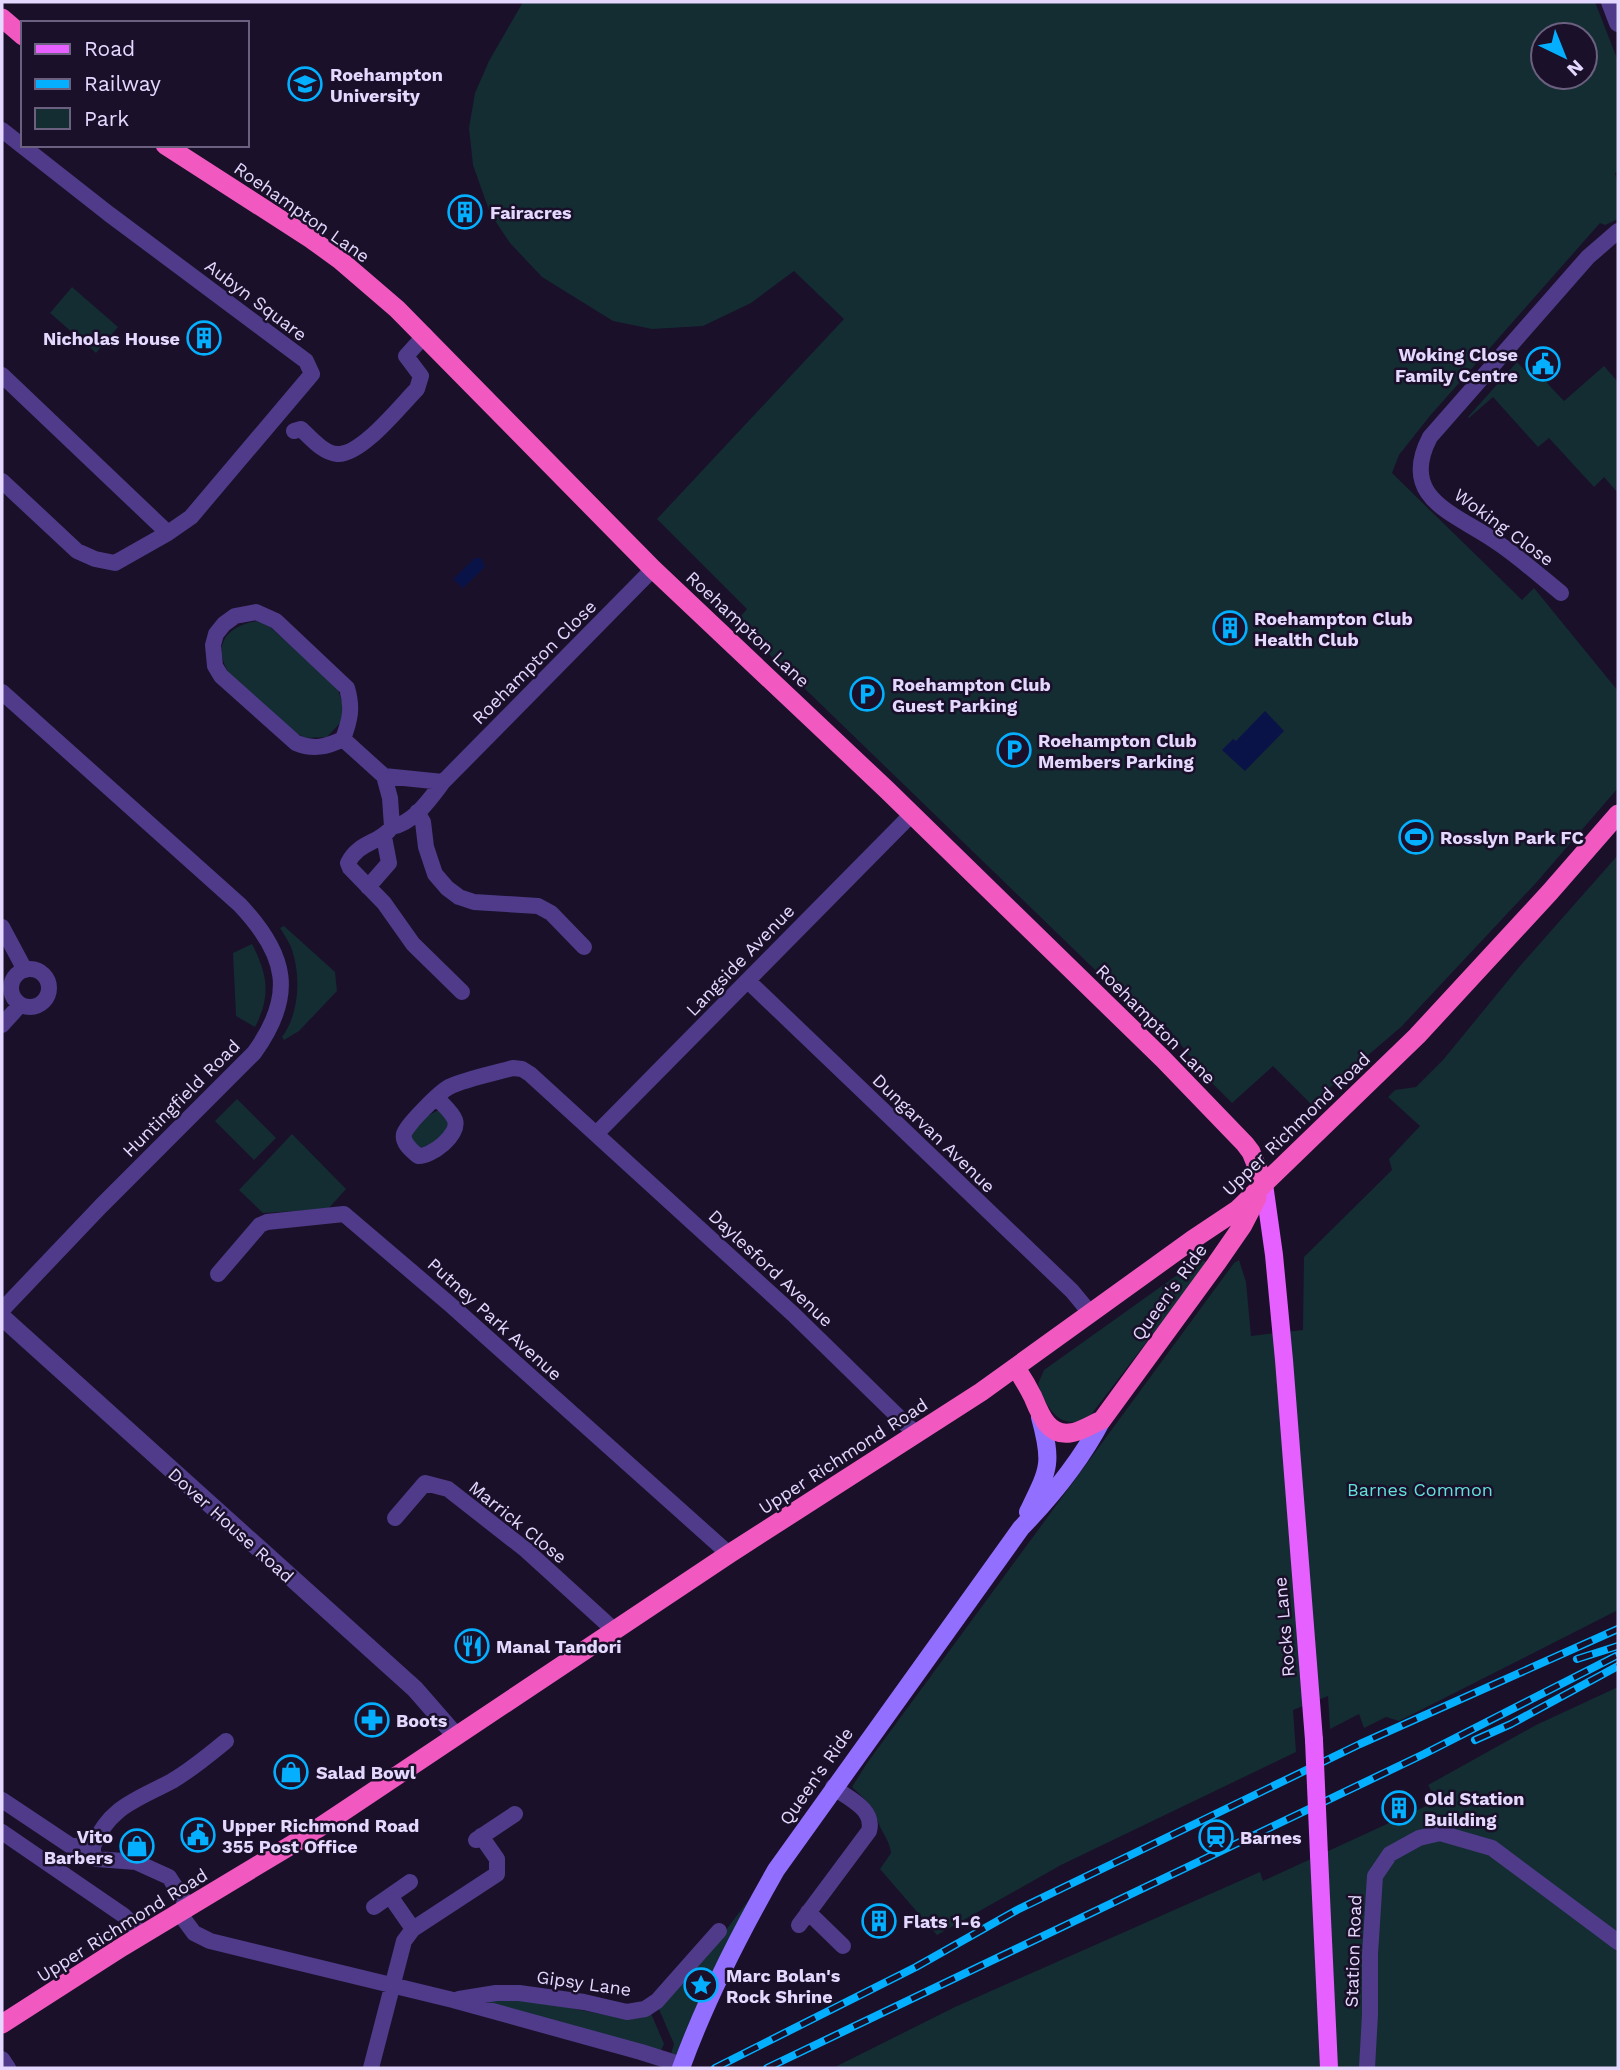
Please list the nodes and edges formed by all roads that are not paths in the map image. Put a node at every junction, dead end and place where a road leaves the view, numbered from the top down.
1 (1610, 2) edge
2 (1618, 23) edge
3 (2, 130) edge
4 (21, 145) edge
5 (24, 147) edge
6 (168, 147) edge
7 (1618, 231) edge
8 (425, 335) junction
9 (2, 375) edge
10 (294, 432) dead end
11 (2, 481) edge
12 (168, 533) junction
13 (653, 569) junction
14 (1562, 593) dead end
15 (2, 692) edge
16 (343, 739) junction
17 (384, 776) junction
18 (443, 782) junction
19 (417, 812) junction
20 (912, 814) junction
21 (1618, 814) edge
22 (388, 832) junction
23 (368, 887) junction
24 (2, 927) edge
25 (584, 947) dead end
26 (25, 970) junction
27 (748, 981) junction
28 (462, 992) dead end
29 (20, 1005) junction
30 (2, 1025) edge
31 (437, 1098) dead end
32 (596, 1134) junction
33 (1264, 1184) junction
34 (218, 1274) dead end
35 (2, 1310) edge
36 (1091, 1314) junction
37 (2, 1317) edge
38 (1016, 1368) junction
39 (1040, 1417) junction
40 (1102, 1420) junction
41 (916, 1434) junction
42 (395, 1518) dead end
43 (1021, 1528) junction
44 (729, 1554) junction
45 (615, 1631) junction
46 (456, 1736) junction
47 (226, 1741) dead end
48 (833, 1787) junction
49 (2, 1800) edge
50 (515, 1814) dead end
51 (2, 1832) edge
52 (93, 1846) junction
53 (410, 1882) dead end
54 (390, 1896) junction
55 (374, 1907) dead end
56 (184, 1911) junction
57 (413, 1929) junction
58 (719, 1931) dead end
59 (143, 1935) junction
60 (1618, 1942) edge
61 (843, 1946) dead end
62 (393, 1986) junction
63 (453, 2000) junction
64 (2, 2024) edge
65 (2, 2059) edge
66 (682, 2067) edge
67 (8, 2068) edge
68 (371, 2068) edge
69 (1329, 2068) edge
70 (1367, 2068) edge

1 - 2 street
3 - 4 street, Aubyn Square
5 - 12 street, Aubyn Square
6 - 8 highway, Roehampton Lane
7 - 14 street, Woking Close
8 - 10 street
8 - 13 highway, Roehampton Lane
9 - 12 street
11 - 12 street, Aubyn Square
13 - 18 street, Roehampton Close
13 - 20 highway, Roehampton Lane
15 - 35 street, Huntingfield Road
16 - 16 street
16 - 17 street
17 - 18 street
17 - 22 street
18 - 19 street, Roehampton Close
19 - 22 street, Roehampton Close
19 - 25 street
20 - 27 street, Langside Avenue
20 - 33 highway, Roehampton Lane
21 - 33 highway, Upper Richmond Road
22 - 23 street
22 - 23 street, Roehampton Close
23 - 28 street
24 - 26 street
26 - 29 street
26 - 29 street
27 - 32 street, Langside Avenue
27 - 36 street, Dungarvan Avenue
29 - 30 street
31 - 32 street, Daylesford Avenue
32 - 41 street, Daylesford Avenue
33 - 36 highway, Upper Richmond Road
33 - 40 highway, Queen's Ride
33 - 69 main road, Rocks Lane, bridge
34 - 44 street, Putney Park Avenue
36 - 38 highway, Upper Richmond Road
37 - 46 street, Dover House Road
38 - 39 highway, Queen's Ride
38 - 41 highway, Upper Richmond Road
39 - 40 highway
39 - 43 main road, Queen's Ride
40 - 43 main road, Queen's Ride
41 - 44 highway, Upper Richmond Road
42 - 45 street, Marrick Close
43 - 48 main road, Queen's Ride
44 - 45 highway, Upper Richmond Road
45 - 46 highway, Upper Richmond Road
46 - 56 highway, Upper Richmond Road
47 - 52 street
48 - 61 street
48 - 66 main road, Queen's Ride
49 - 52 street
50 - 57 street
51 - 59 street
52 - 56 street, Gipsy Lane
53 - 54 street
54 - 55 street
54 - 57 street
56 - 59 highway, Upper Richmond Road
56 - 62 street, Gipsy Lane
57 - 62 street
58 - 63 street, Gipsy Lane
59 - 64 highway, Upper Richmond Road
60 - 70 street, Station Road
62 - 63 street, Gipsy Lane
62 - 68 street
63 - 66 street, Gipsy Lane
65 - 67 street

